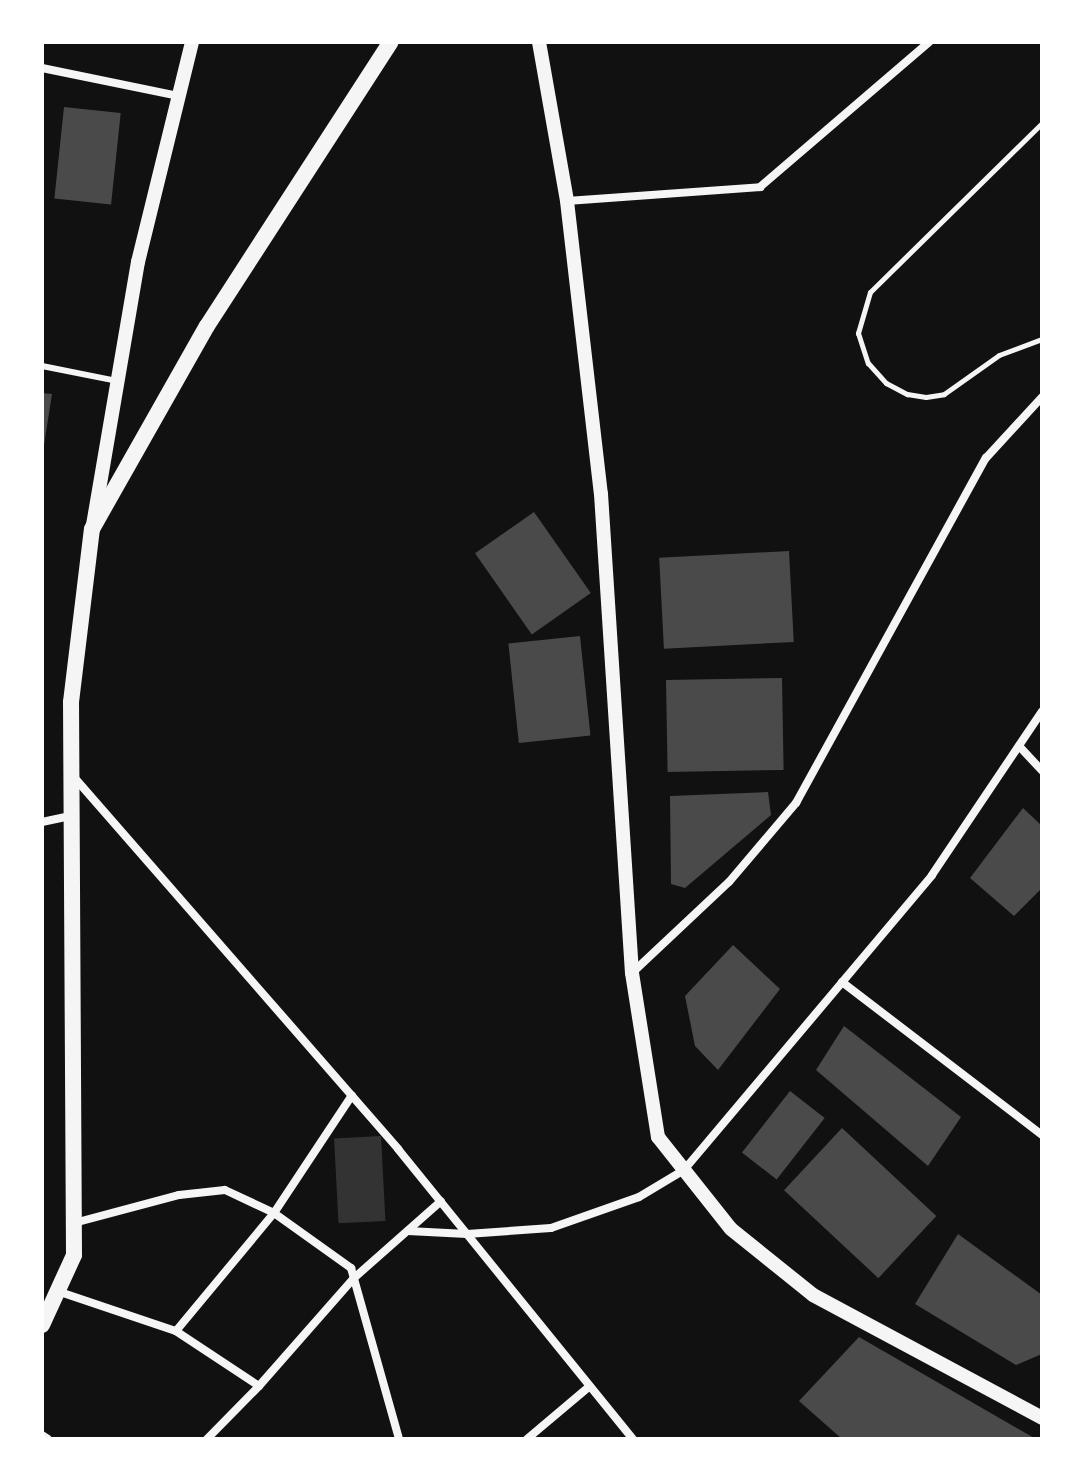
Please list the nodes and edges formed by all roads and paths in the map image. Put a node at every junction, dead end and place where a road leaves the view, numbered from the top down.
1 (192, 42) edge
2 (391, 42) edge
3 (530, 42) edge
4 (539, 42) edge
5 (929, 42) edge
6 (543, 67) junction
7 (42, 68) edge
8 (179, 96) junction
9 (1042, 123) edge
10 (567, 201) junction
11 (1042, 339) edge
12 (42, 366) edge
13 (117, 381) junction
14 (1042, 397) edge
15 (92, 529) junction
16 (1042, 711) edge
17 (1019, 746) junction
18 (1042, 771) edge
19 (71, 774) junction
20 (72, 816) junction
21 (42, 822) edge
22 (632, 973) junction
23 (842, 982) junction
24 (352, 1095) junction
25 (1042, 1135) edge
26 (684, 1170) junction
27 (441, 1201) junction
28 (274, 1213) junction
29 (74, 1224) junction
30 (408, 1231) junction
31 (467, 1234) junction
32 (354, 1278) junction
33 (57, 1291) junction
34 (42, 1325) edge
35 (176, 1331) junction
36 (259, 1386) junction
37 (590, 1386) junction
38 (1042, 1418) edge
39 (42, 1435) edge
40 (48, 1439) edge
41 (207, 1439) edge
42 (399, 1439) edge
43 (527, 1439) edge
44 (633, 1439) edge

1 - 8 street
2 - 15 main road
3 - 6 street
4 - 6 street
5 - 10 street
6 - 10 street
7 - 8 street
8 - 13 street
9 - 11 path
10 - 22 street
12 - 13 lane
13 - 15 street
14 - 22 street
15 - 19 main road
16 - 17 street
17 - 18 street
17 - 23 street
19 - 20 main road
19 - 24 street
20 - 21 street
20 - 29 main road
22 - 26 street
23 - 25 street
23 - 26 street
24 - 27 street
24 - 28 street
26 - 31 street
26 - 38 street
27 - 30 street
27 - 31 street
28 - 29 street
28 - 32 street
28 - 35 street
29 - 33 main road
30 - 31 street
30 - 32 street
31 - 37 street
32 - 36 street
32 - 42 street
33 - 34 main road
33 - 35 street
35 - 36 street
36 - 41 street
37 - 43 street
37 - 44 street
39 - 40 street

